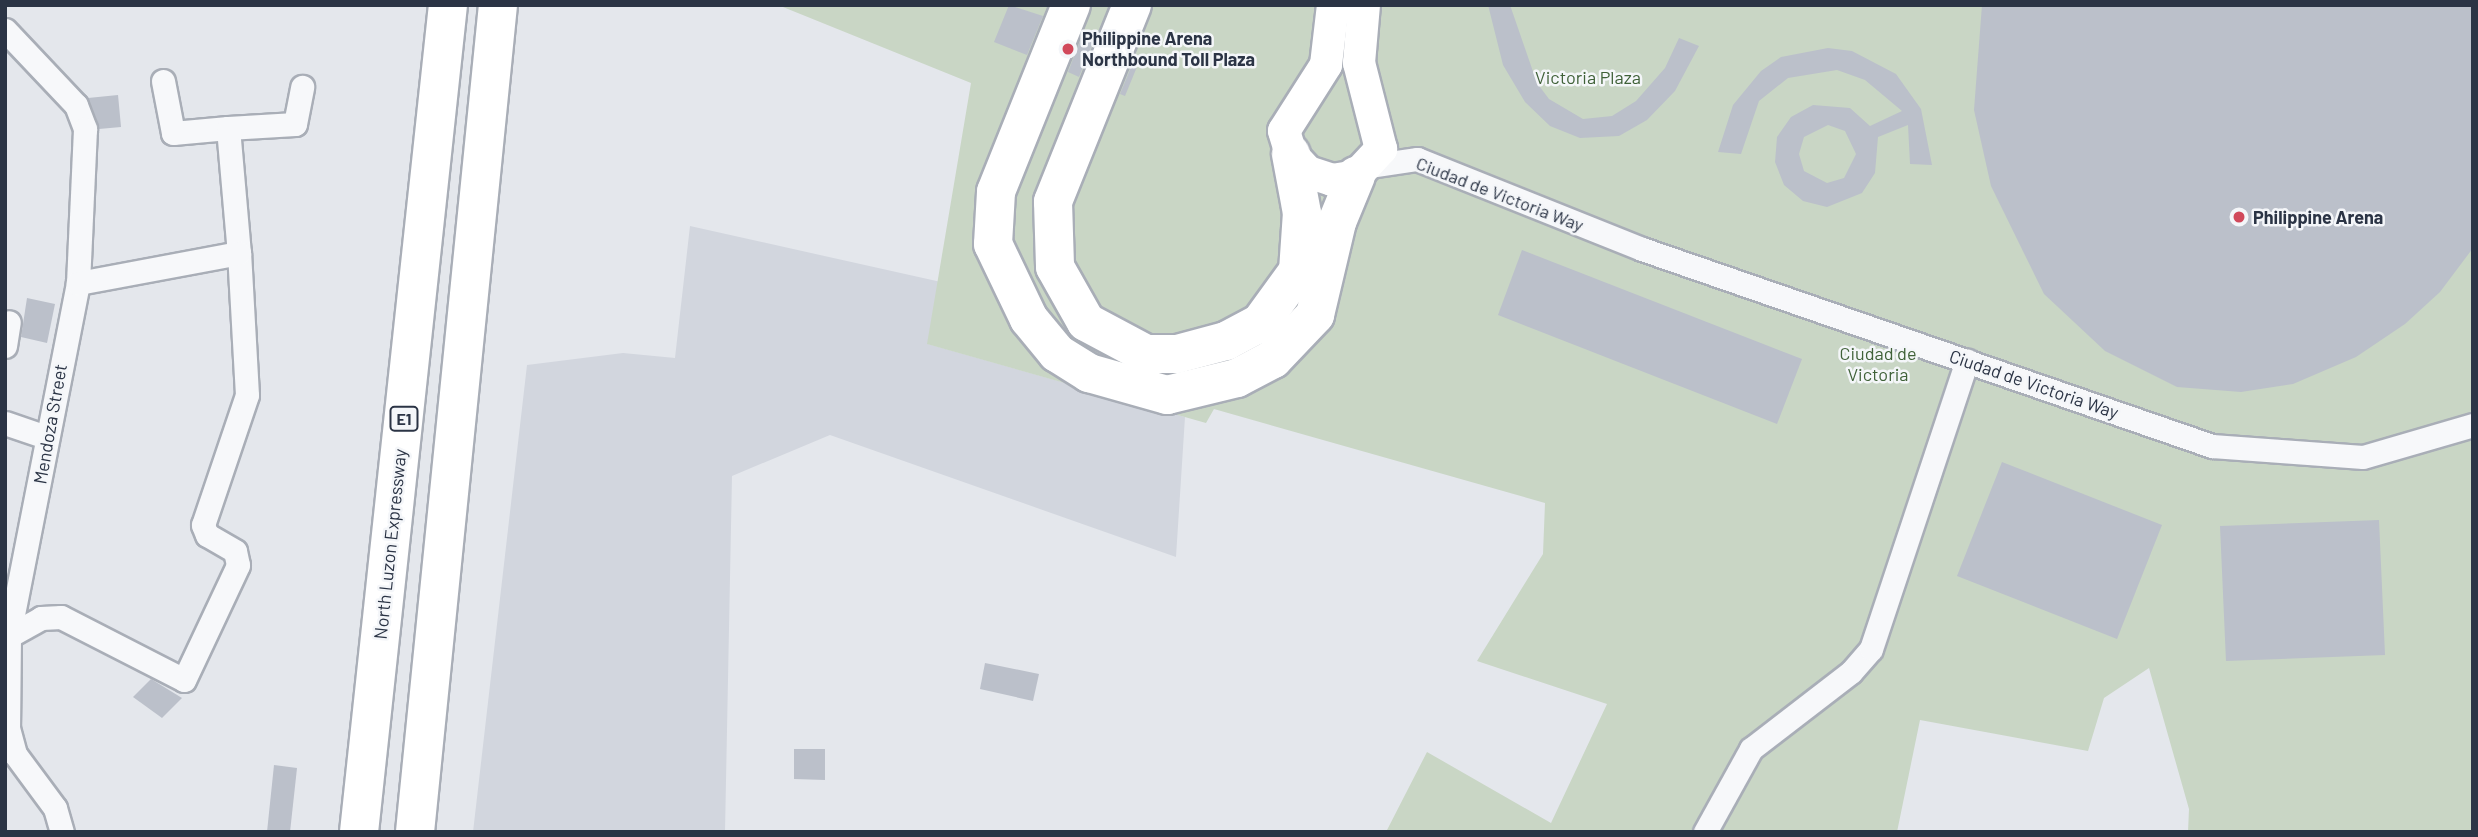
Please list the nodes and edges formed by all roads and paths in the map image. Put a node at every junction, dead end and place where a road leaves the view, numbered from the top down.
1 (448, 5) edge
2 (498, 5) edge
3 (1071, 5) edge
4 (1132, 5) edge
5 (1333, 5) edge
6 (1364, 5) edge
7 (5, 30) edge
8 (163, 81) dead end
9 (302, 87) dead end
10 (228, 128) junction
11 (1291, 154) junction
12 (1363, 171) junction
13 (239, 253) junction
14 (78, 282) junction
15 (9, 322) dead end
16 (5, 346) edge
17 (1966, 361) junction
18 (5, 423) edge
19 (2473, 425) edge
20 (46, 437) junction
21 (9, 636) junction
22 (62, 832) edge
23 (359, 832) edge
24 (415, 832) edge
25 (1705, 832) edge

1 - 23 highway, North Luzon Expressway / E1
2 - 24 highway
3 - 12 highway
4 - 11 highway
5 - 11 main road
6 - 12 main road
7 - 14 street, Mendoza Street
8 - 10 street
9 - 10 street
10 - 13 street
11 - 12 main road
12 - 17 street, Ciudad de Victoria Way
13 - 14 street
13 - 21 street
14 - 20 street, Mendoza Street
15 - 16 street
17 - 19 street, Ciudad de Victoria Way
17 - 25 street
18 - 20 street
20 - 21 street, Mendoza Street
21 - 22 street, Mendoza Street

